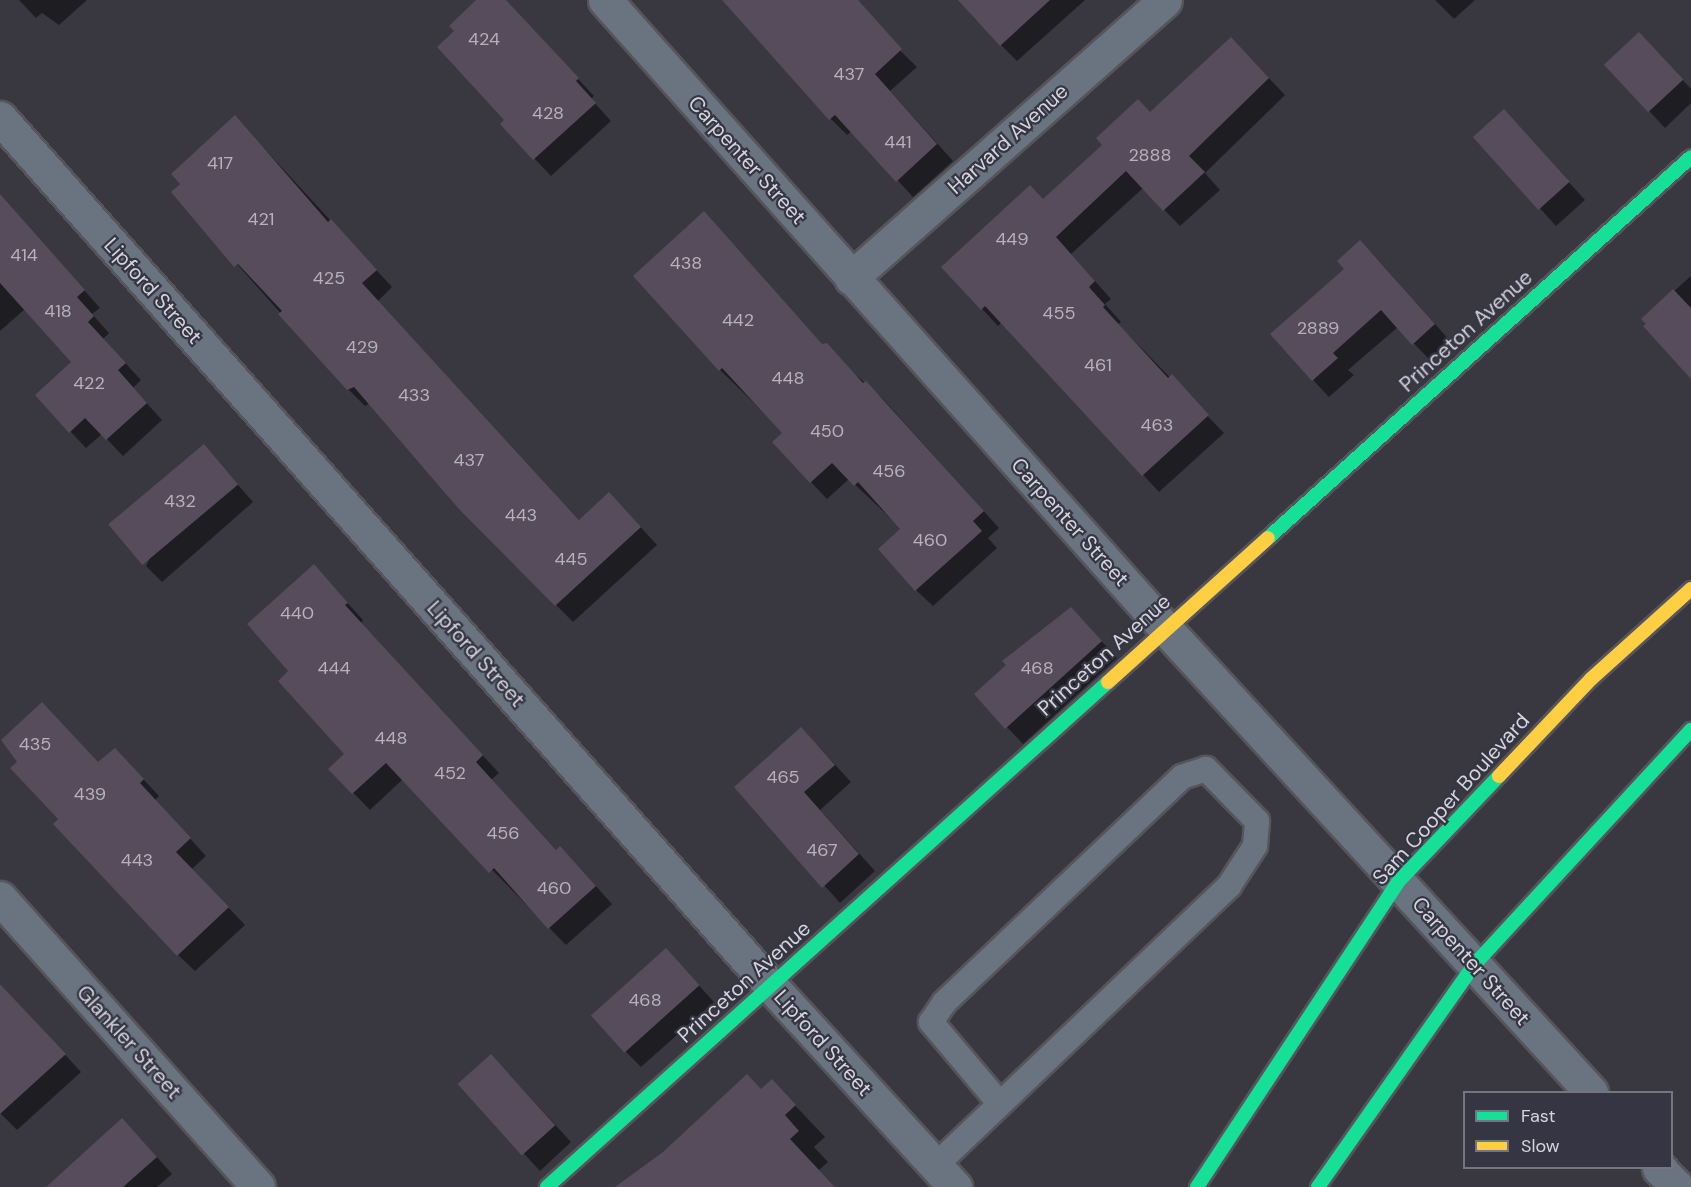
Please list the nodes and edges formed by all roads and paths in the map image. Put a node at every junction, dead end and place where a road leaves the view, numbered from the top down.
1 (605, 0) edge
2 (1165, 0) edge
3 (0, 118) edge
4 (1691, 157) edge
5 (851, 278) junction
6 (1691, 589) edge
7 (1165, 628) junction
8 (1691, 730) edge
9 (1398, 882) junction
10 (0, 898) edge
11 (1474, 965) junction
12 (771, 986) junction
13 (1590, 1091) edge
14 (1000, 1104) junction
15 (1661, 1169) edge
16 (945, 1176) edge
17 (1691, 1177) edge
18 (258, 1187) edge
19 (548, 1187) edge
20 (1197, 1187) edge
21 (1318, 1187) edge
22 (1679, 1187) edge

1 - 5 street, Carpenter Street
2 - 5 street, Harvard Avenue
3 - 12 street, Lipford Street
4 - 7 street, Princeton Avenue
5 - 7 street, Carpenter Street
6 - 9 street, Sam Cooper Boulevard
7 - 9 street, Carpenter Street
7 - 12 street, Princeton Avenue
8 - 11 street
9 - 11 street, Carpenter Street
9 - 20 street, Sam Cooper Boulevard
10 - 18 street, Glankler Street
11 - 13 street, Carpenter Street
11 - 21 street
12 - 16 street, Lipford Street
12 - 19 street, Princeton Avenue
14 - 14 lane
14 - 16 lane
15 - 22 street
17 - 22 lane

